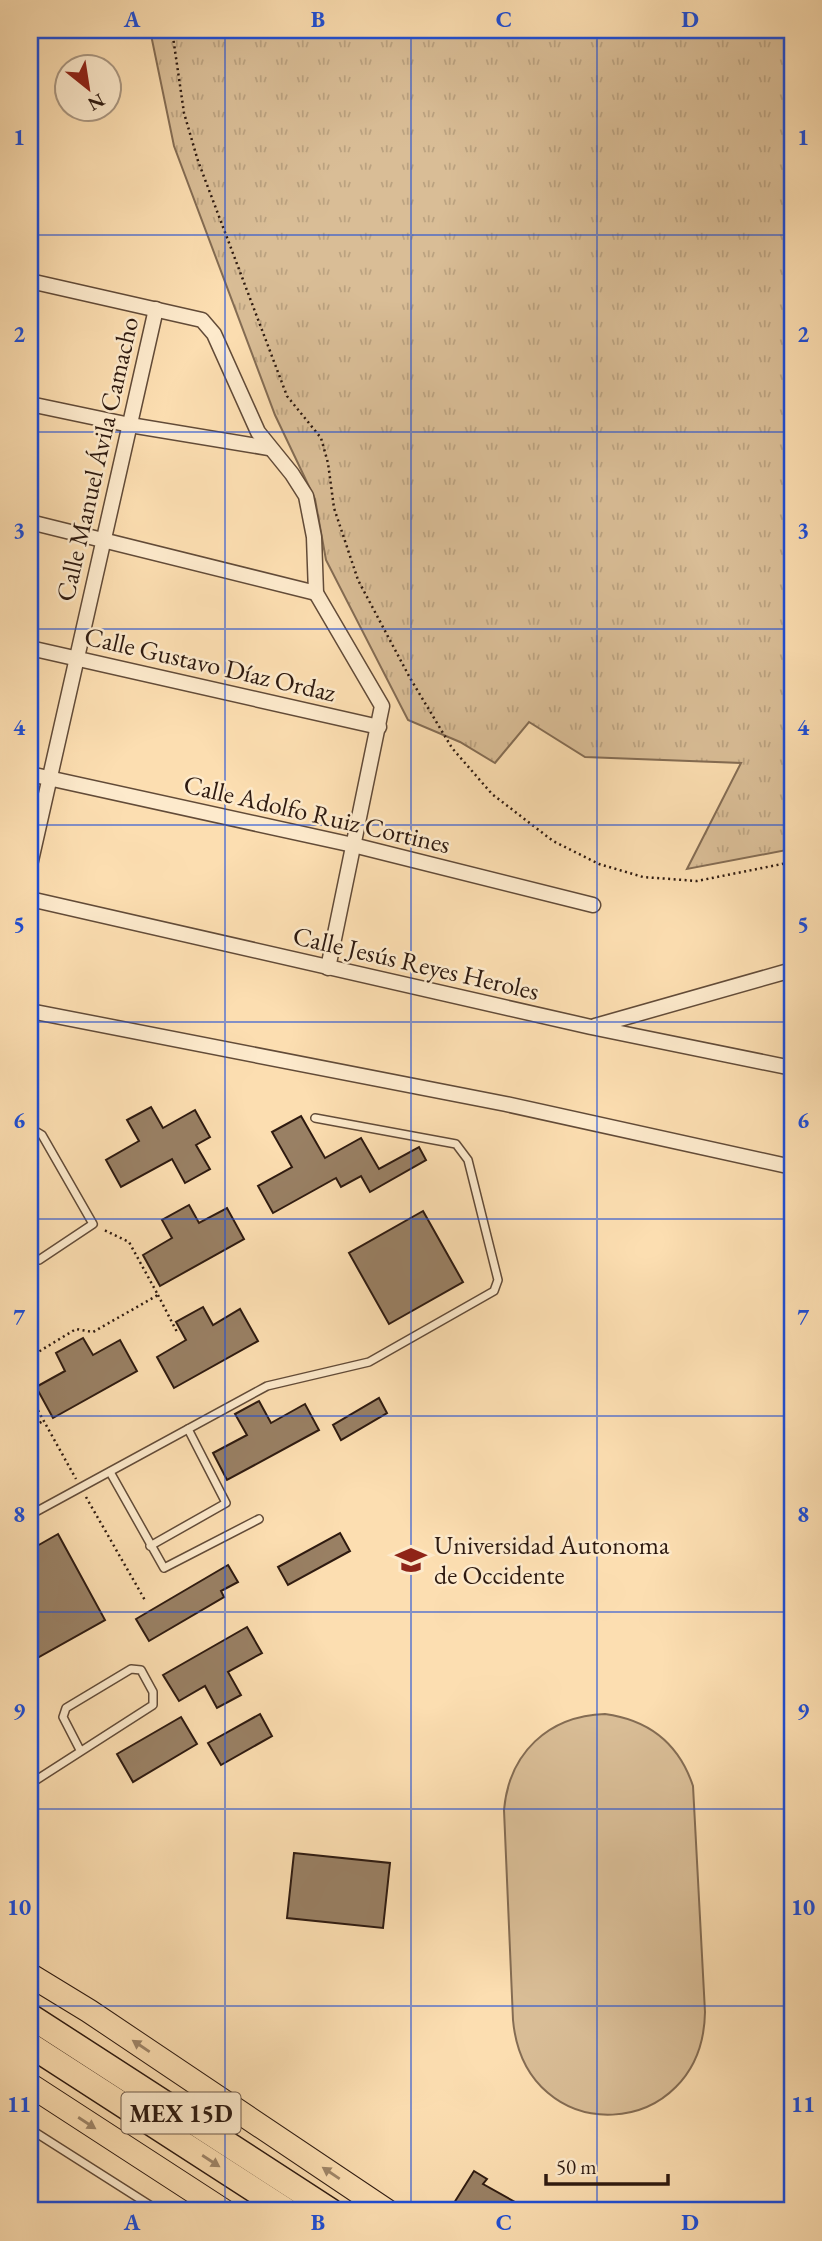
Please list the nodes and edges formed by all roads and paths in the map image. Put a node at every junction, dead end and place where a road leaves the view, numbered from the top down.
1 (172, 30) edge
2 (30, 281) edge
3 (156, 309) junction
4 (30, 404) edge
5 (130, 425) junction
6 (269, 448) junction
7 (30, 522) edge
8 (104, 538) junction
9 (316, 593) junction
10 (30, 649) edge
11 (77, 659) junction
12 (379, 727) junction
13 (30, 774) edge
14 (49, 779) junction
15 (353, 845) junction
16 (792, 862) edge
17 (30, 865) edge
18 (30, 899) edge
19 (593, 905) dead end
20 (328, 968) junction
21 (792, 970) edge
22 (30, 1011) edge
23 (591, 1027) junction
24 (792, 1068) edge
25 (315, 1118) dead end
26 (30, 1135) edge
27 (792, 1167) edge
28 (93, 1224) junction
29 (30, 1261) edge
30 (158, 1295) junction
31 (178, 1334) dead end
32 (30, 1357) edge
33 (30, 1396) edge
34 (43, 1421) junction
35 (30, 1428) edge
36 (188, 1429) junction
37 (30, 1447) edge
38 (30, 1452) edge
39 (110, 1472) junction
40 (82, 1489) junction
41 (30, 1515) edge
42 (259, 1519) dead end
43 (150, 1546) junction
44 (146, 1602) dead end
45 (80, 1750) junction
46 (30, 1784) edge
47 (30, 1975) edge
48 (30, 2017) edge
49 (30, 2045) edge
50 (30, 2085) edge
51 (30, 2129) edge
52 (144, 2201) junction
53 (142, 2211) edge
54 (159, 2211) edge
55 (223, 2211) edge
56 (288, 2211) edge
57 (331, 2211) edge
58 (387, 2211) edge

1 - 16 path
2 - 3 street
3 - 5 street, Calle Manuel Ávila Camacho
3 - 6 street
4 - 5 street
5 - 6 street
5 - 8 street, Calle Manuel Ávila Camacho
6 - 9 street
7 - 8 street
8 - 9 street
8 - 11 street, Calle Manuel Ávila Camacho
9 - 12 street
10 - 11 street, Calle Gustavo Díaz Ordaz
11 - 12 street, Calle Gustavo Díaz Ordaz
11 - 14 street, Calle Manuel Ávila Camacho
12 - 15 street
13 - 14 street, Calle Adolfo Ruiz Cortines
14 - 15 street, Calle Adolfo Ruiz Cortines
14 - 17 street, Calle Manuel Ávila Camacho
15 - 19 street, Calle Adolfo Ruiz Cortines
15 - 20 street
18 - 20 street, Calle Jesús Reyes Heroles
20 - 23 street, Calle Jesús Reyes Heroles
21 - 23 street
22 - 27 street
23 - 24 street, Calle Jesús Reyes Heroles
25 - 36 lane
26 - 28 lane
28 - 29 lane
28 - 30 path
30 - 31 path
30 - 32 path
33 - 34 path
34 - 35 path
34 - 40 path
36 - 39 lane
36 - 43 lane
37 - 38 path
39 - 40 lane
39 - 43 lane
40 - 41 lane
40 - 44 path
42 - 43 lane
45 - 45 lane
45 - 46 lane
58 -> 47 main road
48 - 57 highway, MEX 15D
49 -> 56 highway, MEX 15D
50 -> 55 main road
51 - 52 lane
52 - 53 lane
52 - 54 lane

